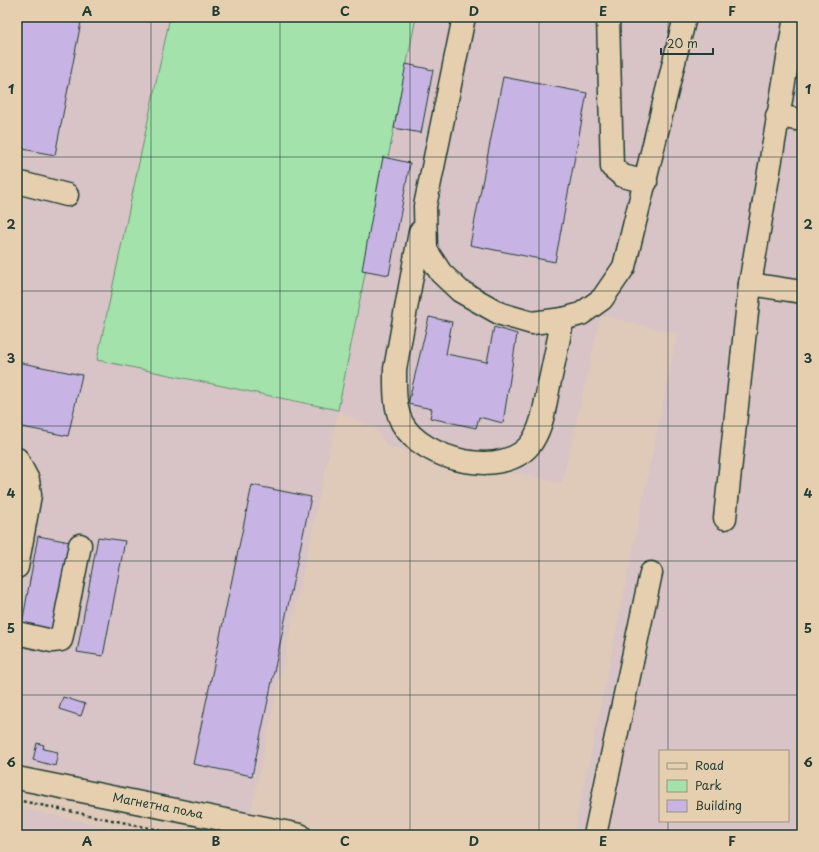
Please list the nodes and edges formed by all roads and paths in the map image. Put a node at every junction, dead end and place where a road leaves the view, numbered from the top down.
1 (464, 17) edge
2 (608, 17) edge
3 (685, 17) edge
4 (795, 17) edge
5 (778, 116) junction
6 (802, 120) edge
7 (17, 182) edge
8 (646, 182) junction
9 (67, 195) dead end
10 (425, 206) junction
11 (750, 284) junction
12 (802, 292) edge
13 (562, 319) junction
14 (17, 459) edge
15 (725, 518) dead end
16 (80, 545) dead end
17 (17, 567) edge
18 (651, 573) dead end
19 (17, 633) edge
20 (17, 778) edge
21 (17, 800) edge
22 (183, 835) edge
23 (300, 835) edge
24 (596, 835) edge

1 - 10 street
2 - 8 street
3 - 8 street
4 - 5 street
5 - 6 street
5 - 11 street
7 - 9 street
8 - 13 street
10 - 13 street
10 - 13 street
11 - 12 street
11 - 15 street
14 - 17 street
16 - 19 street
18 - 24 street
20 - 23 street, Магнетна поља
21 - 22 path

